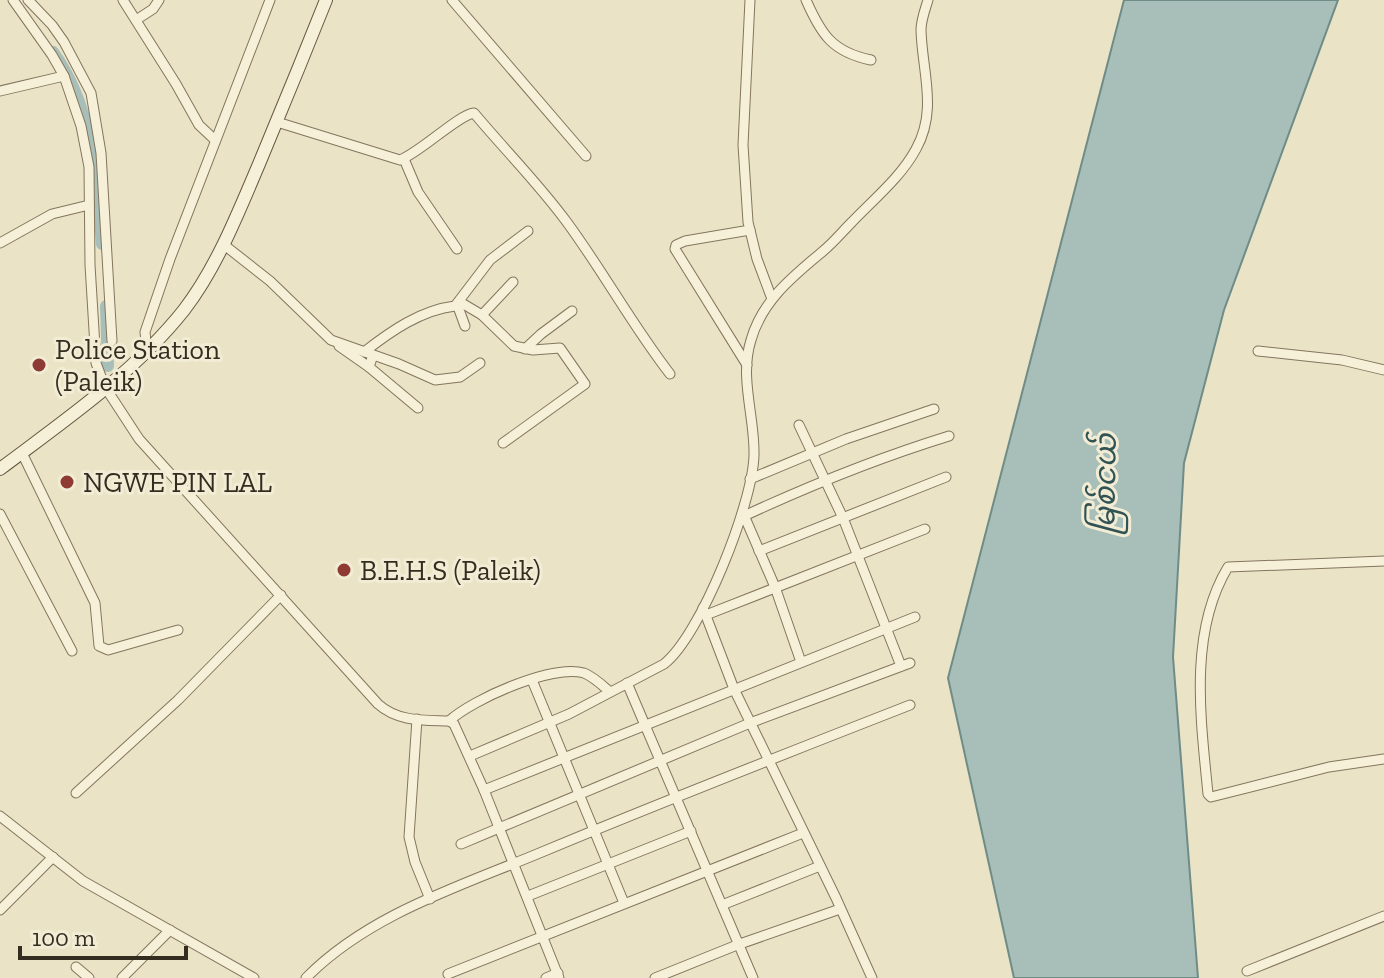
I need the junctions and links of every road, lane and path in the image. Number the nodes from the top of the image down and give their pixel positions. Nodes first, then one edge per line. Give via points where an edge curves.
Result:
1 (13, 0) edge
2 (28, 0) edge
3 (123, 0) edge
4 (159, 0) edge
5 (270, 0) edge
6 (326, 0) edge
7 (452, 0) edge
8 (750, 0) edge
9 (806, 0) edge
10 (928, 0) edge
11 (136, 20) junction
12 (57, 32) junction
13 (52, 49) junction
14 (871, 60) dead end
15 (64, 76) junction
16 (0, 91) edge
17 (277, 122) junction
18 (215, 140) junction
19 (586, 156) dead end
20 (404, 159) junction
21 (89, 205) junction
22 (750, 230) junction
23 (528, 231) dead end
24 (0, 243) edge
25 (223, 244) junction
26 (457, 249) dead end
27 (513, 282) dead end
28 (772, 299) junction
29 (459, 303) junction
30 (572, 311) dead end
31 (482, 315) junction
32 (465, 326) dead end
33 (112, 341) dead end
34 (336, 342) junction
35 (536, 345) junction
36 (147, 351) junction
37 (1258, 351) dead end
38 (369, 353) junction
39 (480, 363) dead end
40 (747, 365) junction
41 (369, 367) junction
42 (1384, 370) edge
43 (670, 374) dead end
44 (105, 387) junction
45 (418, 408) dead end
46 (934, 409) dead end
47 (799, 425) dead end
48 (949, 436) dead end
49 (503, 443) dead end
50 (22, 453) junction
51 (812, 454) junction
52 (0, 469) edge
53 (946, 477) dead end
54 (750, 479) junction
55 (824, 479) junction
56 (0, 514) edge
57 (744, 515) junction
58 (843, 518) junction
59 (925, 529) dead end
60 (759, 551) junction
61 (858, 555) junction
62 (1384, 561) edge
63 (775, 587) junction
64 (281, 595) junction
65 (704, 611) junction
66 (915, 617) dead end
67 (887, 628) junction
68 (178, 630) dead end
69 (72, 651) dead end
70 (801, 662) junction
71 (532, 680) junction
72 (627, 683) junction
73 (734, 689) junction
74 (610, 692) junction
75 (910, 705) dead end
76 (417, 719) junction
77 (449, 721) junction
78 (550, 722) junction
79 (750, 723) junction
80 (645, 724) junction
81 (470, 756) junction
82 (564, 757) junction
83 (660, 759) junction
84 (1384, 759) edge
85 (768, 760) junction
86 (484, 790) junction
87 (76, 793) dead end
88 (579, 794) junction
89 (676, 797) junction
90 (0, 816) edge
91 (500, 827) junction
92 (595, 829) junction
93 (691, 831) junction
94 (803, 833) junction
95 (461, 844) dead end
96 (53, 857) junction
97 (515, 864) junction
98 (609, 866) junction
99 (820, 866) junction
100 (707, 870) junction
101 (528, 896) junction
102 (430, 899) junction
103 (624, 903) junction
104 (722, 905) junction
105 (840, 909) junction
106 (0, 910) edge
107 (1384, 916) edge
108 (170, 930) junction
109 (543, 935) junction
110 (737, 945) junction
111 (76, 967) dead end
112 (1247, 971) dead end
113 (463, 973) edge
114 (448, 974) dead end
115 (558, 976) edge
116 (89, 978) edge
117 (122, 978) edge
118 (254, 978) edge
119 (306, 978) edge
120 (546, 978) edge
121 (655, 978) edge
122 (753, 978) edge
123 (872, 978) edge

1 - 13 street
2 - 12 street
3 - 11 street
4 - 11 street
5 - 18 street
6 - 17 street
7 - 19 street
8 - 22 street via 743,145
9 - 14 street via 827,38 844,51
10 - 28 street via 921,29 927,119 917,148 890,184
11 - 18 street via 199,125
12 - 13 street
12 - 33 street via 91,93 97,118
13 - 15 street
15 - 16 street
15 - 21 street via 89,167
17 - 20 street
17 - 25 street
18 - 36 street via 145,332
20 - 26 street via 418,192
20 - 43 street via 474,113 564,218
21 - 24 street via 52,214
21 - 44 street via 96,363
22 - 28 street
22 - 40 street via 685,241 675,249
23 - 29 street via 490,260
25 - 34 street
25 - 36 street via 185,308
27 - 31 street
28 - 40 street via 751,338
29 - 31 street
29 - 32 street
29 - 38 street via 411,321
30 - 35 street
31 - 35 street via 509,342 525,349
34 - 38 street
34 - 41 street
35 - 49 street via 560,348 584,386
36 - 44 street
37 - 42 street
38 - 39 street via 435,380 460,377
38 - 41 street
40 - 54 street via 754,457
41 - 45 street
44 - 50 street
44 - 64 street via 139,439
46 - 51 street
47 - 51 street
48 - 55 street
50 - 52 street
50 - 68 street via 95,603 99,646 108,650
51 - 54 street
51 - 55 street
53 - 58 street
54 - 57 street
55 - 57 street
55 - 58 street
56 - 69 street
57 - 60 street
57 - 65 street
58 - 60 street
58 - 61 street
59 - 61 street
60 - 63 street
61 - 63 street
61 - 67 street
62 - 84 street via 1230,565 1208,612 1202,697 1211,797
63 - 65 street
63 - 70 street
64 - 76 street via 387,713
64 - 87 street
65 - 72 street via 673,657
65 - 73 street
66 - 67 street
67 - 70 street
67 - 79 street via 906,665
70 - 73 street
71 - 74 street via 582,672
71 - 77 street via 474,704
71 - 78 street
72 - 74 street
72 - 80 street
73 - 79 street
73 - 80 street
74 - 78 street
75 - 85 street
76 - 77 street
76 - 102 street via 409,837
77 - 81 street
78 - 81 street
78 - 82 street
79 - 83 street
79 - 85 street
80 - 82 street
80 - 83 street
81 - 86 street
82 - 86 street
82 - 88 street
83 - 88 street
83 - 89 street
85 - 89 street
85 - 94 street
86 - 91 street
88 - 91 street
88 - 92 street
89 - 92 street
89 - 93 street
90 - 96 street
91 - 95 street
91 - 97 street
92 - 97 street
92 - 98 street
93 - 98 street
93 - 100 street
94 - 99 street
94 - 100 street
96 - 106 street
96 - 108 street via 83,881
97 - 101 street
97 - 102 street
98 - 101 street
98 - 103 street
99 - 104 street
99 - 105 street
100 - 103 street
100 - 104 street
101 - 109 street
102 - 119 street via 348,942
103 - 109 street
104 - 110 street
105 - 110 street
105 - 123 street
107 - 112 street
108 - 117 street
108 - 118 street
109 - 113 street
109 - 115 street
110 - 121 street
110 - 122 street
111 - 116 street
113 - 114 street
115 - 120 street

